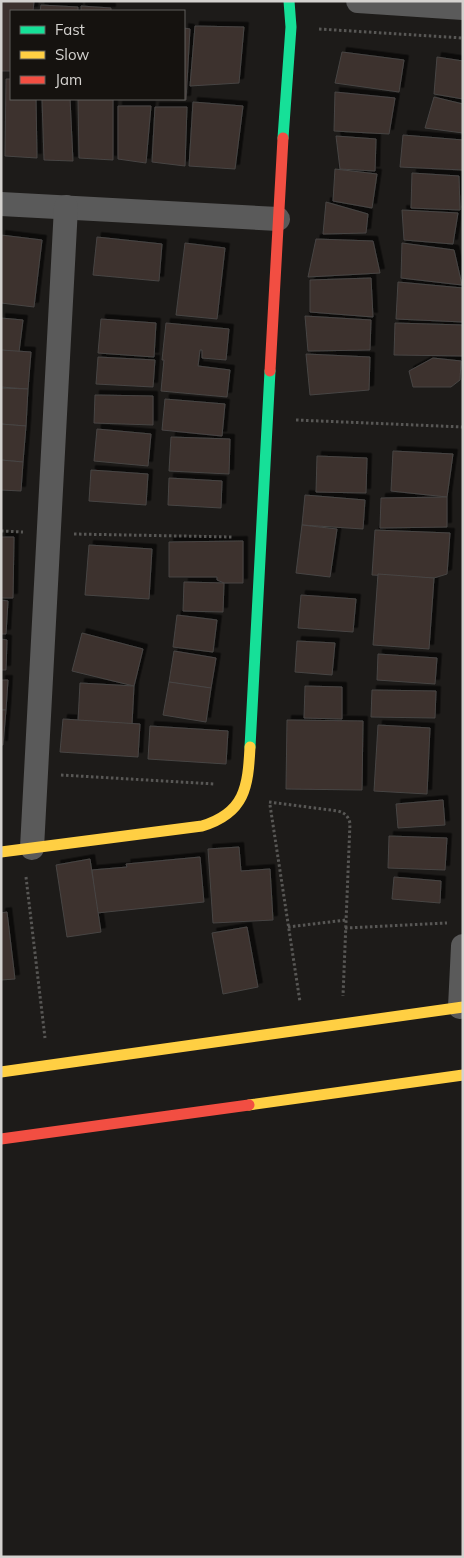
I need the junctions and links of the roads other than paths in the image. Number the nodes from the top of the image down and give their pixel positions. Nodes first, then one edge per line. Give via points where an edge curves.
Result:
1 (289, 1) edge
2 (358, 1) edge
3 (463, 8) edge
4 (1, 204) edge
5 (66, 207) junction
6 (278, 218) junction
7 (28, 849) junction
8 (1, 852) edge
9 (463, 946) edge
10 (461, 1007) edge
11 (1, 1072) edge
12 (463, 1075) edge
13 (1, 1139) edge

1 - 6 street via 291,27
2 - 3 street
4 - 5 street
5 - 6 street
5 - 7 street via 36,773
6 - 7 street via 250,756 242,799 230,814 216,823
7 - 8 street
9 - 10 street
10 - 11 street
12 - 13 street

